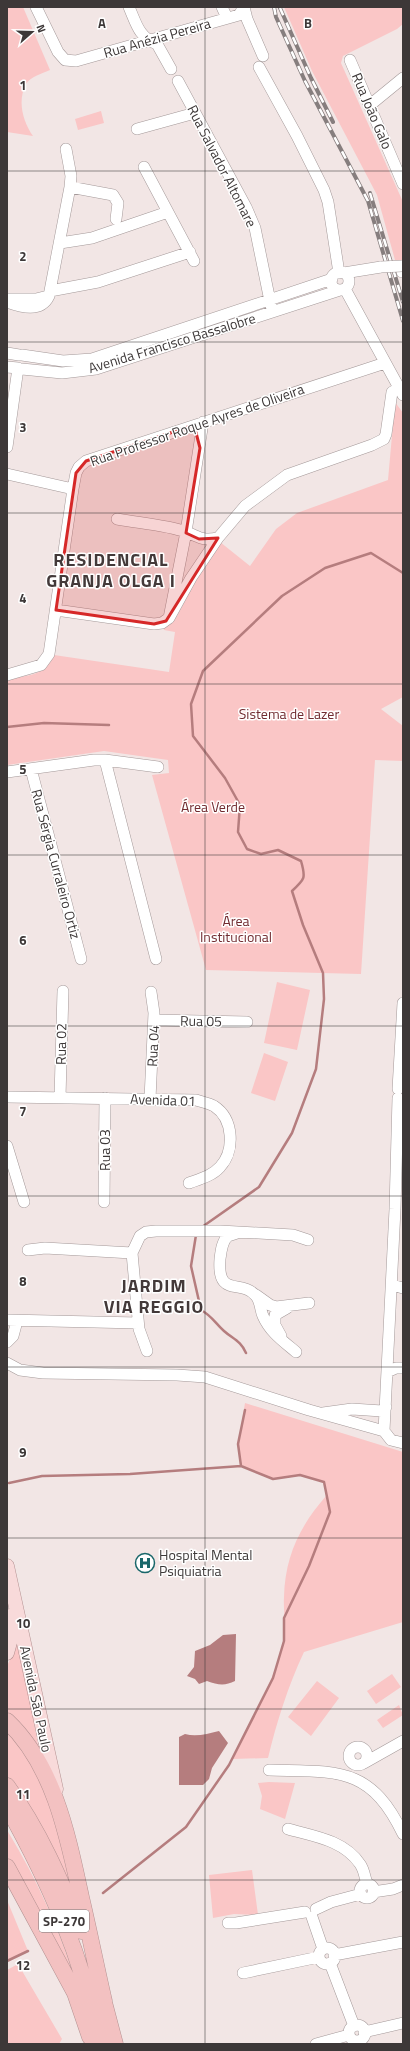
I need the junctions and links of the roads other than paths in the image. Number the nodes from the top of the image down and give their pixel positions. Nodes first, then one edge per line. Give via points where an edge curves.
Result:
1 (36, 7) edge
2 (129, 7) edge
3 (222, 7) edge
4 (244, 7) edge
5 (226, 18) junction
6 (146, 40) junction
7 (263, 56) dead end
8 (350, 60) dead end
9 (259, 67) dead end
10 (171, 69) dead end
11 (403, 78) edge
12 (178, 81) dead end
13 (370, 105) junction
14 (195, 113) junction
15 (137, 129) dead end
16 (66, 149) dead end
17 (144, 168) dead end
18 (402, 178) edge
19 (70, 188) junction
20 (168, 212) junction
21 (116, 218) dead end
22 (60, 243) junction
23 (403, 269) edge
24 (341, 281) junction
25 (49, 293) junction
26 (7, 299) edge
27 (270, 299) junction
28 (7, 302) edge
29 (273, 311) junction
30 (7, 353) edge
31 (21, 355) junction
32 (385, 363) junction
33 (16, 368) edge
34 (401, 392) edge
35 (199, 424) junction
36 (7, 447) edge
37 (7, 474) edge
38 (73, 489) junction
39 (117, 519) dead end
40 (186, 532) junction
41 (218, 538) junction
42 (56, 610) junction
43 (170, 618) junction
44 (7, 675) edge
45 (106, 760) junction
46 (158, 767) dead end
47 (31, 769) junction
48 (7, 772) edge
49 (81, 959) dead end
50 (156, 959) dead end
51 (63, 991) dead end
52 (151, 992) dead end
53 (403, 1003) edge
54 (154, 1020) junction
55 (247, 1022) dead end
56 (402, 1046) edge
57 (401, 1062) edge
58 (7, 1097) edge
59 (60, 1097) junction
60 (105, 1098) junction
61 (150, 1099) junction
62 (400, 1134) edge
63 (7, 1146) edge
64 (189, 1183) dead end
65 (24, 1202) dead end
66 (104, 1202) dead end
67 (399, 1209) edge
68 (221, 1236) junction
69 (308, 1240) dead end
70 (28, 1250) dead end
71 (132, 1253) junction
72 (398, 1287) edge
73 (309, 1303) dead end
74 (268, 1311) junction
75 (12, 1320) edge
76 (138, 1323) junction
77 (7, 1342) edge
78 (148, 1351) dead end
79 (296, 1352) dead end
80 (7, 1363) edge
81 (403, 1368) edge
82 (7, 1372) edge
83 (388, 1372) junction
84 (43, 1373) junction
85 (386, 1407) junction
86 (319, 1413) junction
87 (384, 1431) junction
88 (403, 1443) edge
89 (7, 1566) edge
90 (7, 1600) edge
91 (7, 1653) edge
92 (7, 1721) edge
93 (403, 1740) edge
94 (369, 1758) dead end
95 (269, 1770) dead end
96 (7, 1786) edge
97 (7, 1806) edge
98 (60, 1809) junction
99 (288, 1829) dead end
100 (403, 1834) edge
101 (7, 1867) edge
102 (7, 1875) edge
103 (403, 1885) edge
104 (370, 1888) junction
105 (20, 1890) junction
106 (311, 1913) junction
107 (228, 1923) dead end
108 (403, 1942) edge
109 (321, 1953) junction
110 (332, 1959) junction
111 (243, 1973) dead end
112 (104, 2000) junction
113 (403, 2023) edge
114 (351, 2031) junction
115 (93, 2044) edge
116 (100, 2044) edge
117 (114, 2044) edge
118 (316, 2044) edge

1 - 6 street, Rua Anézia Pereira via 58,52 66,60 76,60
2 - 6 street
3 - 5 street
4 - 5 street, Rua Anézia Pereira via 239,15
4 - 7 street
5 - 6 street, Rua Anézia Pereira
6 - 10 street via 157,44
8 - 13 street, Rua João Galo
9 - 24 street via 324,190
11 - 13 street
12 - 14 street, Rua Salvador Altomare
13 - 18 street, Rua João Galo
14 - 15 street
14 - 27 street, Rua Salvador Altomare via 255,228
16 - 19 street via 71,176
17 - 20 street
19 - 21 street via 113,195 118,203
19 - 22 street
20 - 22 street via 92,238
20 - 25 street via 192,257
22 - 25 street
23 - 24 street, Avenida Francisco Bassalobre, bridge via 382,270
24 - 27 street, Avenida Francisco Bassalobre
24 - 29 street, Avenida Francisco Bassalobre
24 - 32 street
25 - 26 street via 42,299
25 - 28 street via 44,304 39,306
27 - 29 street, Avenida Francisco Bassalobre
27 - 31 street, Avenida Francisco Bassalobre via 92,358 63,361
29 - 33 street, Avenida Francisco Bassalobre via 96,369 62,373
30 - 31 street, Avenida Francisco Bassalobre
31 - 33 street via 13,361
32 - 34 street
32 - 35 street, Rua Professor Roque Ayres de Oliveira
33 - 36 street
34 - 41 street via 392,392 384,439 287,475 245,506
35 - 38 street, Rua Professor Roque Ayres de Oliveira via 86,461 76,473
35 - 40 street via 200,448
37 - 38 street
38 - 42 street, Rua Professor Roque Ayres de Oliveira
39 - 40 street
40 - 41 street via 199,539
40 - 43 street
41 - 43 street via 191,578
42 - 43 street via 154,624
42 - 44 street, Rua Professor Roque Ayres de Oliveira via 46,660 35,668
45 - 46 street
45 - 47 street
45 - 50 street
47 - 48 street
47 - 49 street, Rua Sérgia Curraleiro Ortiz
51 - 59 street, Rua 02
52 - 54 street, Rua 04
53 - 56 street
54 - 55 street, Rua 05
54 - 61 street, Rua 04
56 - 57 street
57 - 62 street via 398,1094
58 - 59 street, Avenida 01
59 - 60 street, Avenida 01
60 - 61 street, Avenida 01
60 - 66 street, Rua 03
61 - 64 street, Avenida 01 via 203,1102 214,1106 227,1122 230,1142 224,1162 209,1175
62 - 67 street
63 - 65 street
67 - 72 street
68 - 69 street via 238,1233 292,1235
68 - 71 street via 198,1232 146,1232 135,1242
68 - 74 street via 222,1279 227,1284 254,1294
70 - 71 street via 45,1248
71 - 76 street
72 - 83 street
73 - 74 street
74 - 79 street via 286,1344
75 - 76 street
75 - 77 street via 13,1336
76 - 78 street
80 - 84 street via 20,1370
81 - 83 street
82 - 84 street via 19,1376
83 - 85 street
84 - 86 street via 205,1377
85 - 86 street via 377,1412 352,1409
85 - 87 street
86 - 87 street
87 - 88 street via 391,1440
89 - 98 main road, Avenida São Paulo
90 - 91 main road, Avenida São Paulo via 12,1627 11,1643
92 - 98 highway, SP-270 via 24,1739
93 - 94 street
95 - 100 street via 335,1772 356,1779 386,1804
96 - 112 highway, SP-270 via 41,1842 64,1889
97 - 116 highway, SP-270 via 51,1890 72,1942 93,2009
98 - 112 highway, SP-270
99 - 104 street via 329,1840 346,1850 361,1865
101 - 105 highway, SP-270
102 - 105 street
103 - 104 street via 393,1889
104 - 106 street via 361,1888 361,1894 332,1902
105 - 115 highway, SP-270 via 75,1993
106 - 107 street
106 - 109 street
108 - 110 street
109 - 110 street via 330,1949
109 - 111 street
110 - 114 street
112 - 117 highway, SP-270
113 - 114 street via 364,2032 362,2039 357,2041 352,2039
114 - 118 street

